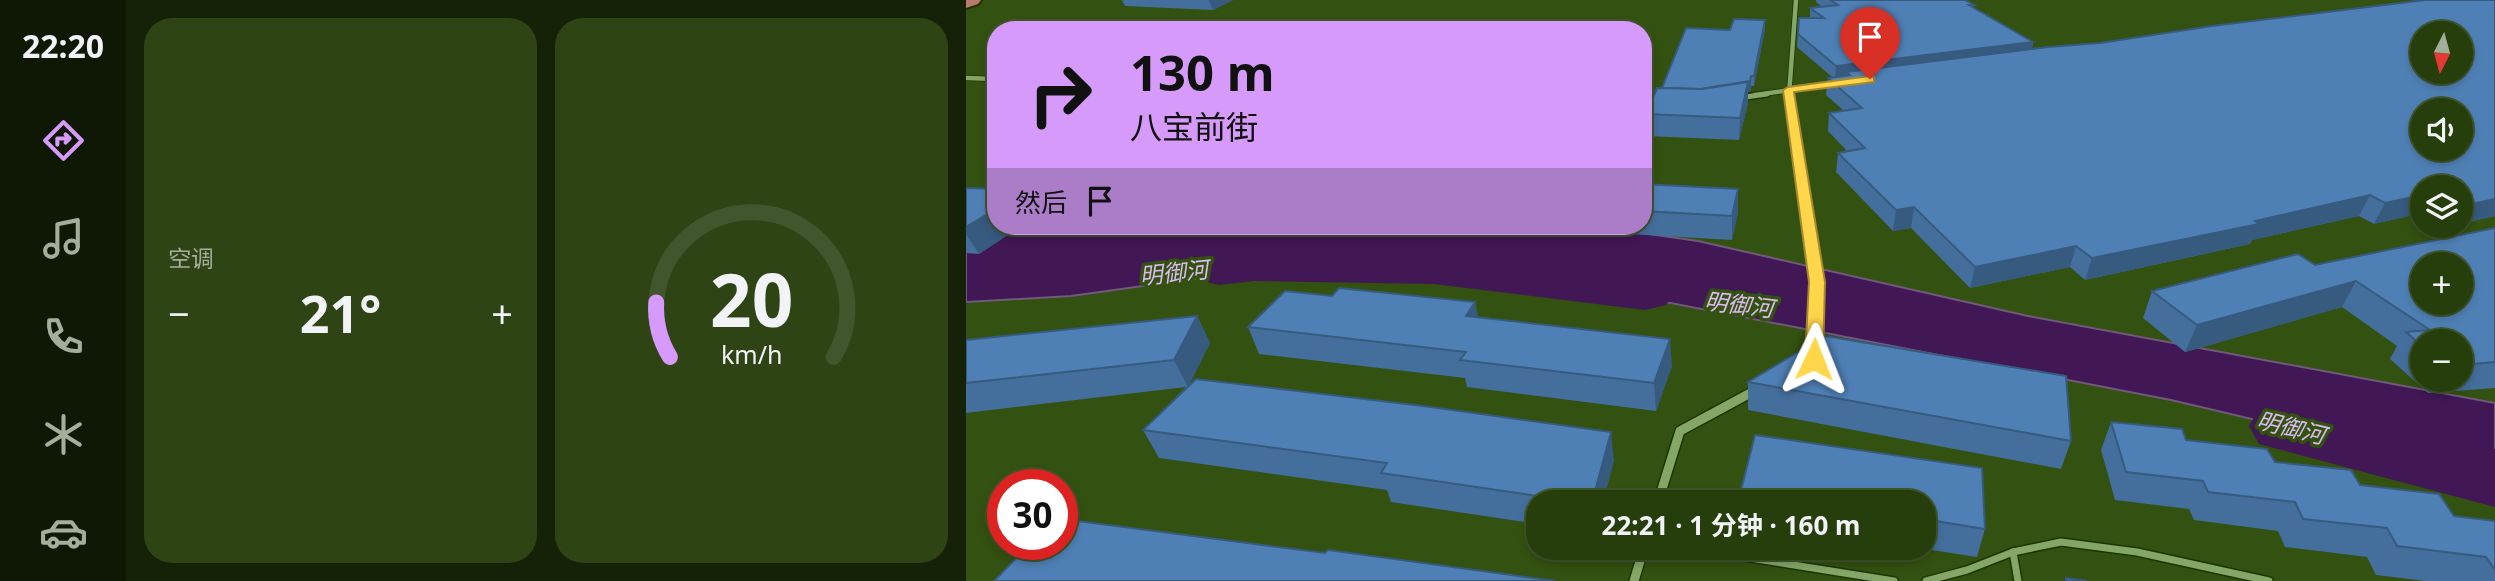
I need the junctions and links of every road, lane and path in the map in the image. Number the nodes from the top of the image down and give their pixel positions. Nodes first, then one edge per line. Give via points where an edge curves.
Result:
1 (971, 0) edge
2 (1796, 0) edge
3 (966, 2) edge
4 (966, 78) edge
5 (987, 79) edge
6 (1844, 83) edge
7 (1788, 90) junction
8 (1727, 100) edge
9 (1652, 103) edge
10 (1667, 103) edge
11 (1814, 359) edge
12 (1765, 385) edge
13 (1662, 490) edge
14 (2014, 552) junction
15 (1640, 560) edge
16 (1762, 560) edge
17 (1634, 581) edge
18 (1894, 581) edge
19 (1926, 581) edge
20 (2018, 581) edge
21 (2269, 581) edge

1 - 3 main road
2 - 7 street
4 - 5 street
6 - 7 street
7 - 8 street
7 - 11 street via 1817,282
9 - 10 street
12 - 13 street via 1680,431
14 - 19 lane
14 - 20 lane
14 - 21 lane via 2061,542 2137,552
15 - 17 street
16 - 18 lane

